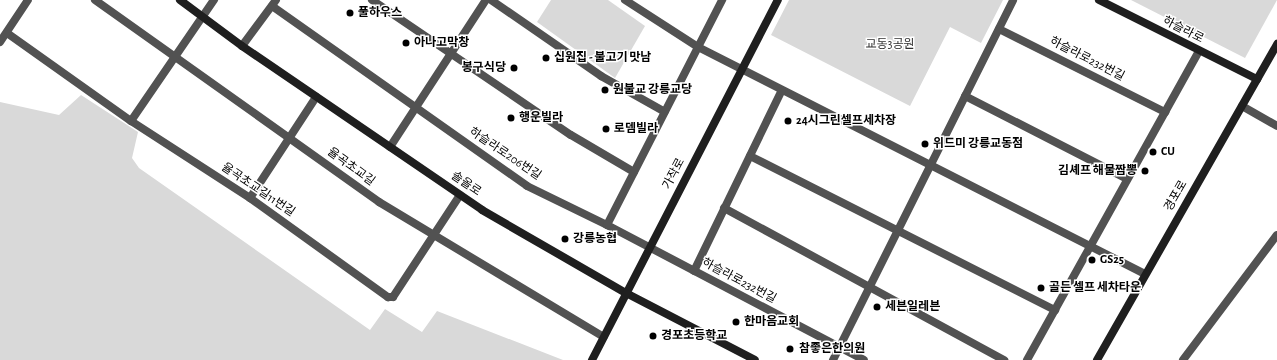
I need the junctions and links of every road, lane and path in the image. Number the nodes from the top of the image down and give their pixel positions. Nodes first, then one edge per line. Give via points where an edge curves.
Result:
1 (28, 0) edge
2 (95, 0) edge
3 (180, 0) edge
4 (214, 0) edge
5 (372, 0) edge
6 (486, 0) edge
7 (491, 0) edge
8 (625, 0) edge
9 (722, 0) edge
10 (778, 0) edge
11 (1013, 0) edge
12 (1099, 0) edge
13 (274, 3) edge
14 (203, 15) junction
15 (999, 29) junction
16 (6, 33) junction
17 (0, 42) edge
18 (1277, 44) edge
19 (242, 46) junction
20 (698, 47) junction
21 (1199, 51) junction
22 (451, 53) junction
23 (176, 56) junction
24 (743, 68) junction
25 (1257, 79) junction
26 (782, 90) junction
27 (965, 96) junction
28 (316, 97) junction
29 (1242, 106) junction
30 (416, 107) junction
31 (665, 112) junction
32 (1165, 112) junction
33 (131, 121) junction
34 (1277, 126) edge
35 (290, 137) junction
36 (390, 147) junction
37 (750, 156) junction
38 (930, 166) junction
39 (634, 172) junction
40 (1127, 179) junction
41 (460, 195) junction
42 (250, 198) junction
43 (724, 208) junction
44 (607, 225) junction
45 (898, 231) junction
46 (1277, 235) edge
47 (435, 236) junction
48 (1090, 246) junction
49 (649, 247) junction
50 (694, 271) junction
51 (1146, 274) junction
52 (870, 287) junction
53 (626, 293) junction
54 (1055, 310) junction
55 (604, 337) junction
56 (840, 347) junction
57 (592, 360) edge
58 (755, 360) edge
59 (833, 360) edge
60 (864, 360) edge
61 (1004, 360) edge
62 (1027, 360) edge
63 (1097, 360) edge
64 (1183, 360) edge

1 - 16 street
2 - 23 street, 율곡초교길
3 - 14 street, 솔올로
4 - 14 street
5 - 22 street
6 - 22 street
7 - 31 street via 601,76
8 - 20 street
9 - 20 street
10 - 24 street, 가작로
11 - 15 street
12 - 21 street, 하슬라로
13 - 19 street
13 - 30 street, 하슬라로206번길
14 - 19 street, 솔올로
14 - 23 street
15 - 27 street
15 - 32 street, 하슬라로232번길
16 - 17 street
16 - 33 street, 율곡초교길11번길
18 - 25 street, 경포로
19 - 28 street, 솔올로
20 - 24 street
20 - 31 street
21 - 25 street, 하슬라로
21 - 32 street
22 - 30 street
22 - 39 street via 571,135
23 - 33 street
23 - 35 street, 율곡초교길
24 - 26 street
24 - 49 street, 가작로
25 - 29 street, 경포로
26 - 37 street
26 - 38 street
27 - 38 street
27 - 40 street
28 - 35 street
28 - 36 street, 솔올로
29 - 34 street
29 - 51 street, 경포로
30 - 36 street
30 - 44 street, 하슬라로206번길 via 527,186
31 - 39 street
32 - 40 street
33 - 42 street, 율곡초교길11번길
35 - 42 street
35 - 47 street, 율곡초교길 via 379,202
36 - 41 street, 솔올로
37 - 43 street
37 - 45 street
38 - 45 street
38 - 48 street
39 - 44 street
40 - 48 street
41 - 47 street, 율곡초교길11번길
41 - 53 street, 솔올로
42 - 47 street, 율곡초교길11번길 via 388,297 393,297
43 - 50 street
43 - 52 street
44 - 49 street, 하슬라로206번길
45 - 52 street
45 - 54 street
46 - 64 street
47 - 55 street, 율곡초교길
48 - 51 street
48 - 54 street
49 - 50 street, 하슬라로232번길
49 - 53 street, 가작로
50 - 56 street, 하슬라로232번길
51 - 63 street, 경포로
52 - 56 street
52 - 61 street
53 - 55 street, 가작로
53 - 58 street, 솔올로
54 - 62 street
55 - 57 street, 가작로
56 - 59 street
56 - 60 street, 하슬라로232번길

